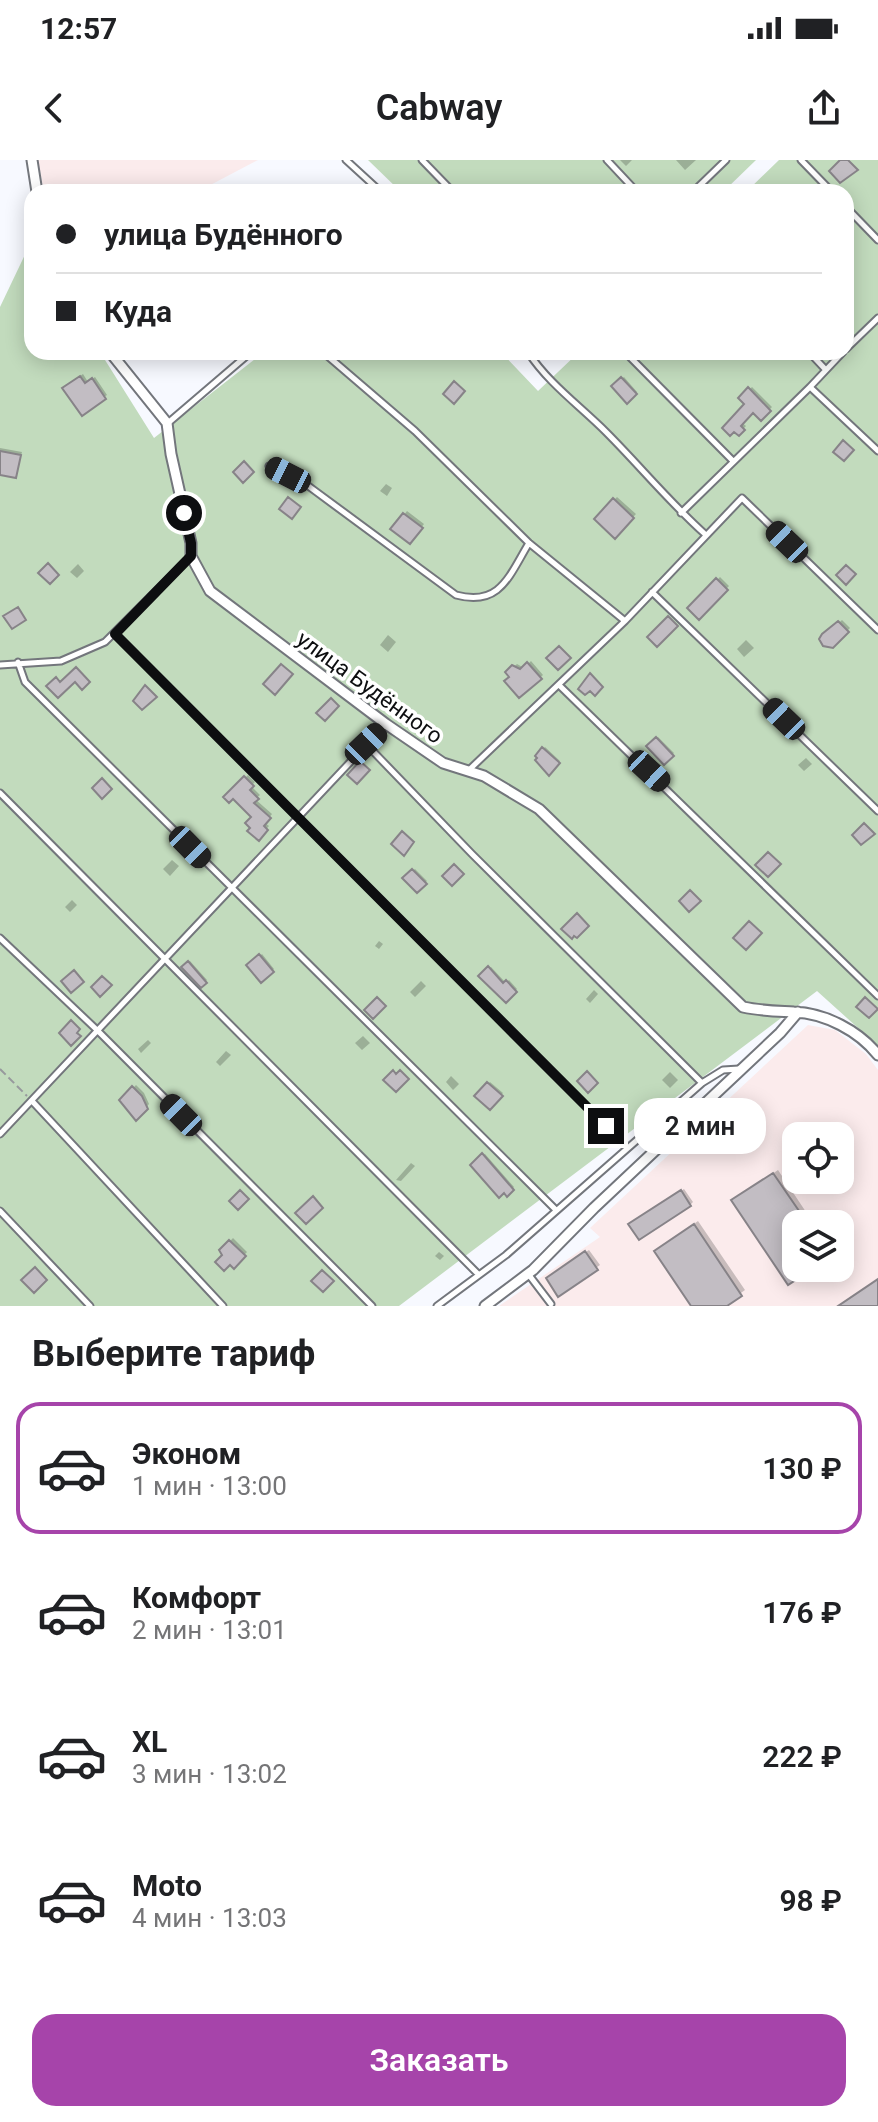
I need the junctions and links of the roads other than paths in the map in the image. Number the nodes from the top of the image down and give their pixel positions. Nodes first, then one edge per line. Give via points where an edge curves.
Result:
1 (32, 160) edge
2 (346, 160) edge
3 (422, 160) edge
4 (607, 160) edge
5 (726, 160) edge
6 (801, 160) edge
7 (36, 184) edge
8 (372, 184) edge
9 (445, 184) edge
10 (630, 184) edge
11 (701, 184) edge
12 (824, 184) edge
13 (854, 215) edge
14 (878, 240) edge
15 (878, 318) edge
16 (854, 341) edge
17 (116, 360) edge
18 (242, 360) edge
19 (332, 360) edge
20 (533, 360) edge
21 (633, 360) edge
22 (817, 360) edge
23 (834, 360) edge
24 (825, 369) junction
25 (810, 387) junction
26 (167, 423) junction
27 (878, 451) edge
28 (733, 461) junction
29 (269, 466) dead end
30 (681, 513) junction
31 (706, 535) junction
32 (529, 543) junction
33 (191, 556) junction
34 (652, 592) junction
35 (625, 621) junction
36 (878, 630) edge
37 (115, 634) junction
38 (18, 662) junction
39 (0, 665) edge
40 (559, 685) junction
41 (386, 724) junction
42 (366, 744) junction
43 (468, 770) junction
44 (0, 793) edge
45 (878, 811) edge
46 (297, 819) junction
47 (231, 888) junction
48 (0, 938) edge
49 (164, 958) junction
50 (878, 996) edge
51 (798, 1012) junction
52 (97, 1030) junction
53 (878, 1055) edge
54 (741, 1069) junction
55 (702, 1083) junction
56 (32, 1101) junction
57 (0, 1134) edge
58 (628, 1148) junction
59 (556, 1210) junction
60 (0, 1211) edge
61 (478, 1274) junction
62 (528, 1274) junction
63 (551, 1304) dead end
64 (90, 1306) edge
65 (223, 1306) edge
66 (372, 1306) edge
67 (437, 1306) edge
68 (485, 1306) edge

1 - 7 street
2 - 8 lane
3 - 9 lane
4 - 10 lane
5 - 11 lane
6 - 12 lane
13 - 14 lane
15 - 16 lane
17 - 26 street
18 - 26 lane
19 - 32 lane via 415,431
20 - 30 lane
21 - 28 lane
22 - 24 lane
23 - 24 lane
24 - 25 lane
25 - 27 lane
25 - 28 lane
26 - 33 street, улица Будённого
28 - 30 lane
29 - 32 lane via 307,485 456,595 484,598 496,592
30 - 31 lane
31 - 34 lane
31 - 36 lane via 742,498
32 - 35 lane
33 - 37 lane
33 - 41 street, улица Будённого via 210,591
34 - 35 lane
34 - 45 lane
35 - 40 lane
37 - 38 lane via 61,661
37 - 46 lane
38 - 39 lane
38 - 47 lane via 25,682
40 - 43 lane
40 - 50 lane
41 - 42 lane
41 - 43 street, улица Будённого via 443,763
42 - 46 lane
42 - 55 lane
43 - 51 street, улица Будённого via 539,809 743,1007
44 - 49 lane
46 - 47 lane
46 - 58 lane
47 - 49 lane
47 - 59 lane
48 - 52 lane
49 - 52 lane
49 - 61 lane
51 - 53 street, улица Будённого via 839,1023
51 - 54 street
52 - 56 lane
52 - 66 lane
54 - 55 lane via 723,1070
54 - 62 street
55 - 58 lane
56 - 57 lane
56 - 65 lane
58 - 59 lane
59 - 61 lane
60 - 64 lane
61 - 67 lane
62 - 63 lane
62 - 68 street

